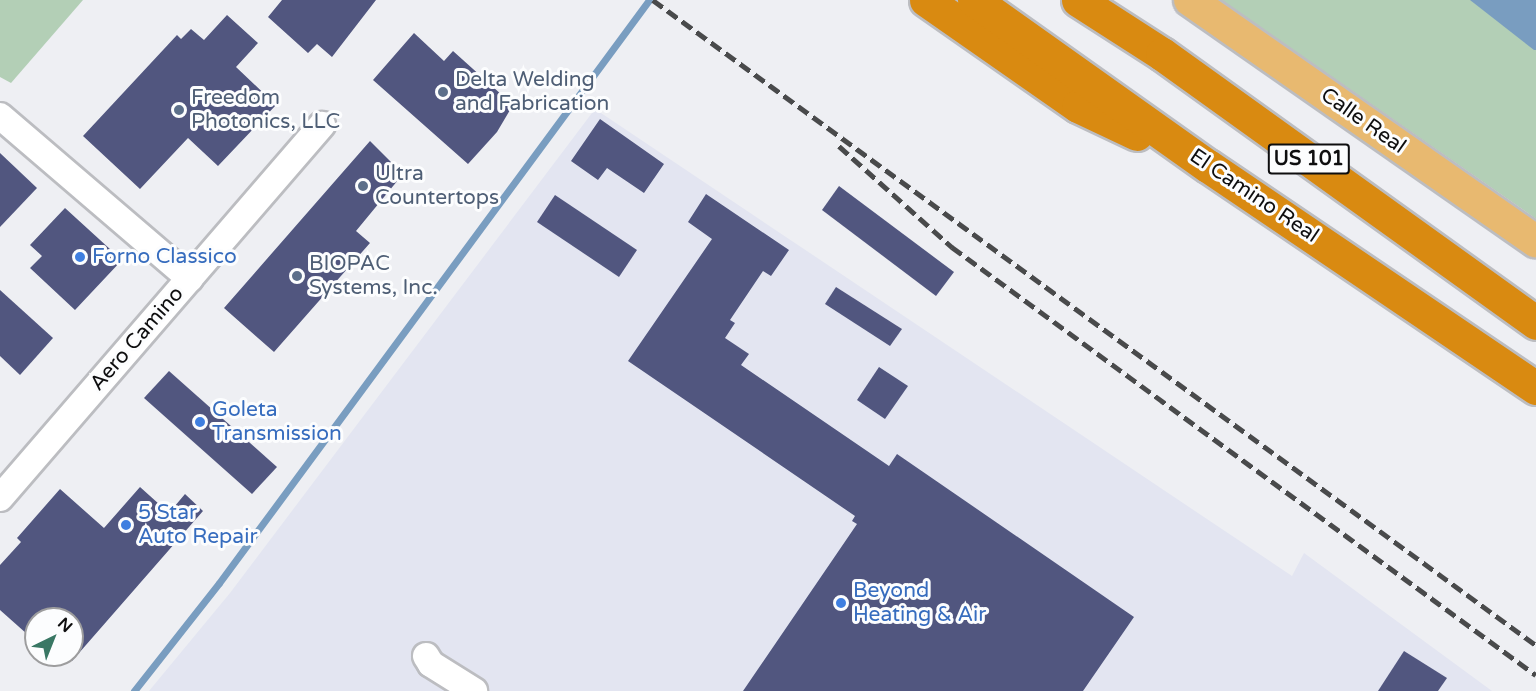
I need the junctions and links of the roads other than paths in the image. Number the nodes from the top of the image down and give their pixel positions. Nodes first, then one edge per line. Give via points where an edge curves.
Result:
1 (926, 0) edge
2 (974, 0) edge
3 (1078, 0) edge
4 (1190, 0) edge
5 (0, 116) edge
6 (322, 125) dead end
7 (1208, 166) junction
8 (1536, 241) edge
9 (190, 279) junction
10 (1536, 323) edge
11 (1536, 388) edge
12 (0, 498) edge
13 (426, 656) dead end
14 (474, 691) edge

1 - 7 highway via 1078,106
2 - 7 highway, El Camino Real / US 101
3 - 10 highway, US 101 via 1162,54
4 - 8 main road, Calle Real
5 - 9 street
6 - 9 street, Aero Camino
7 - 11 highway, El Camino Real / US 101
9 - 12 street, Aero Camino
13 - 14 street via 431,664

